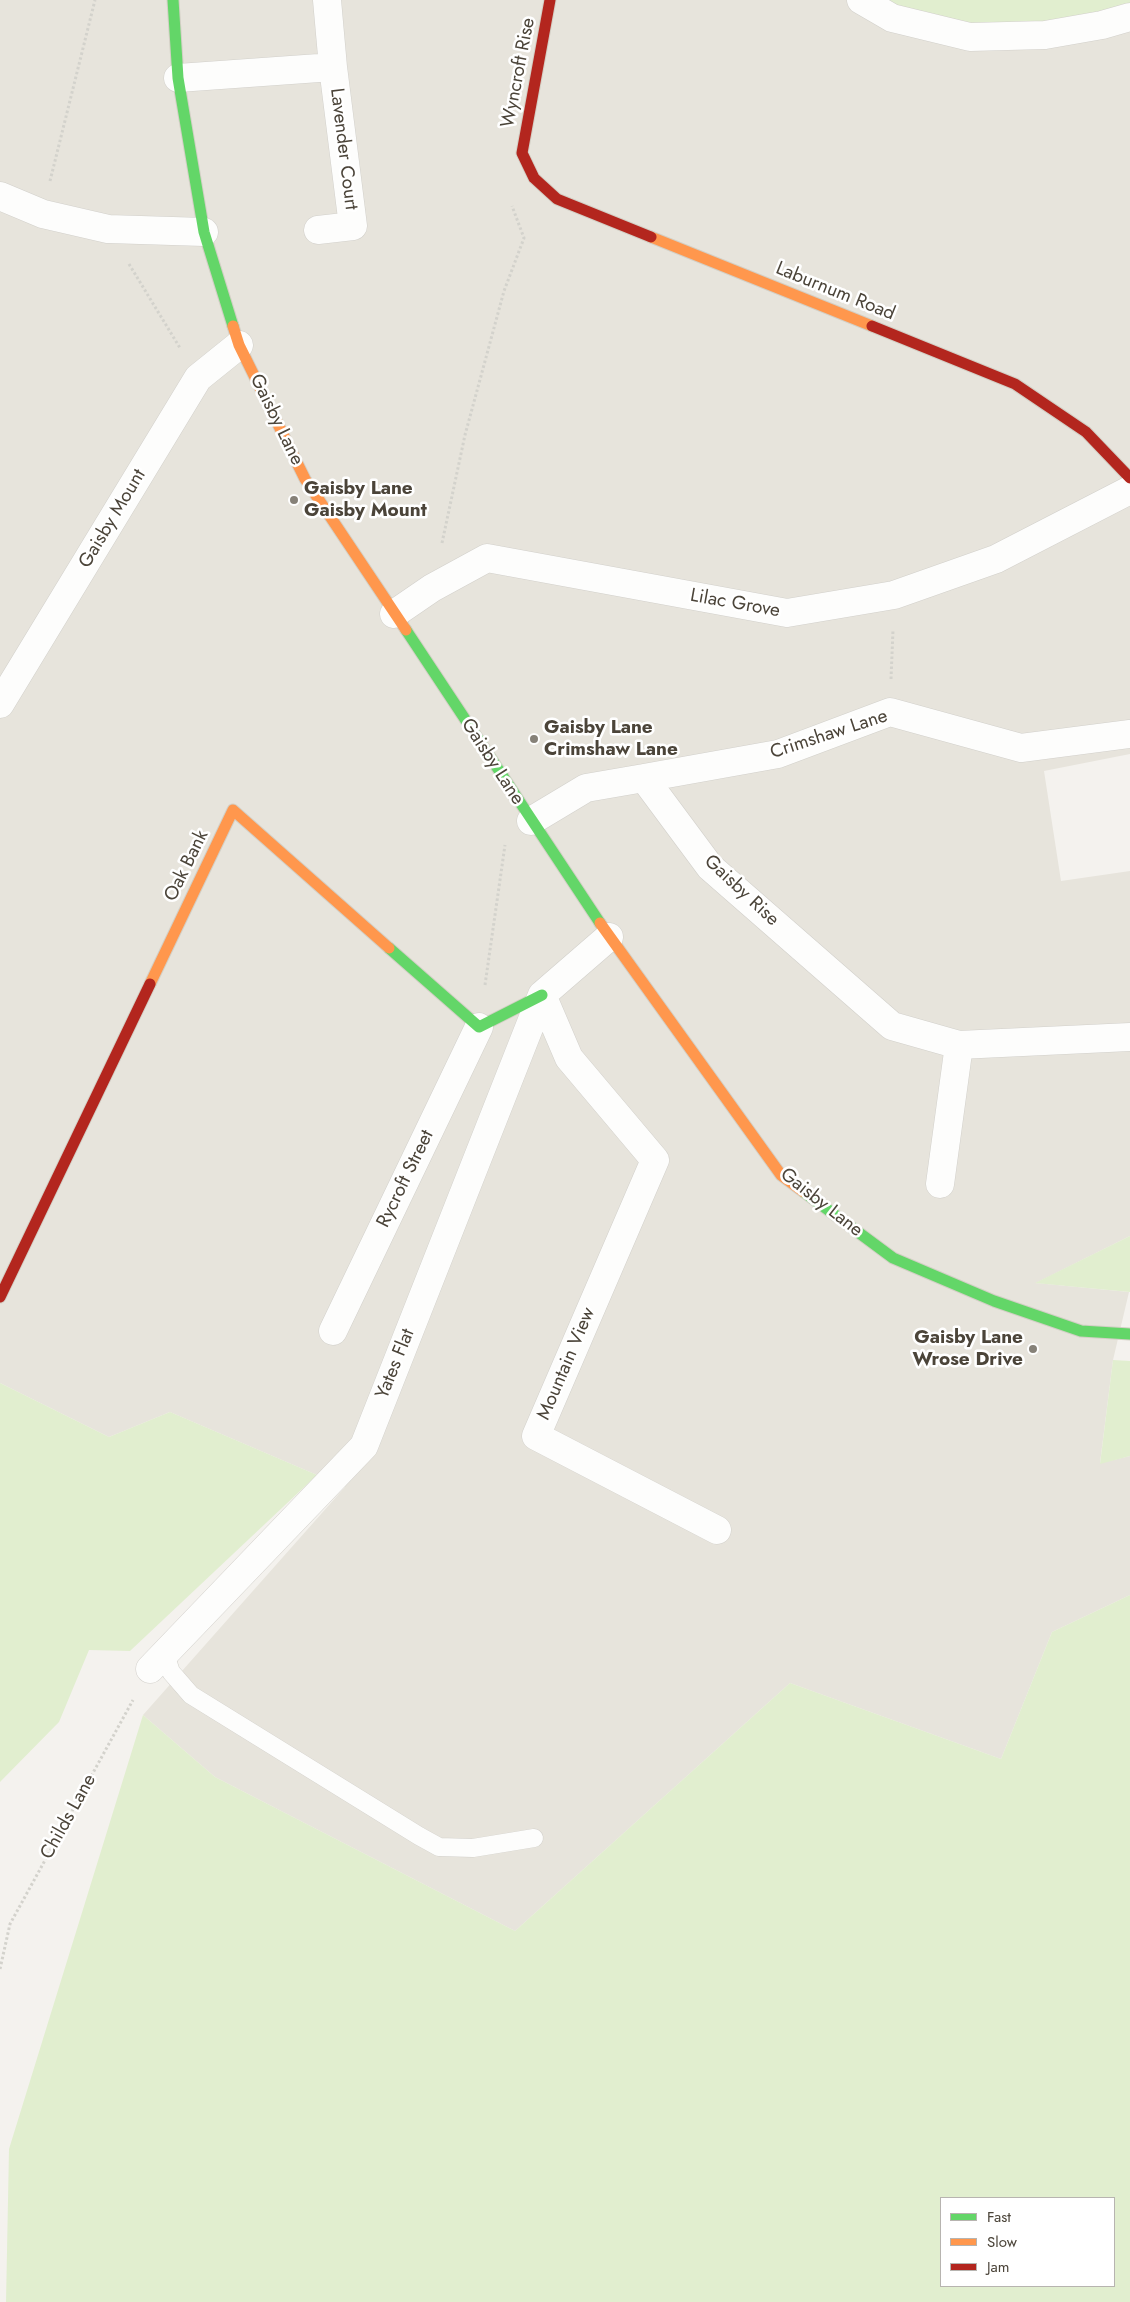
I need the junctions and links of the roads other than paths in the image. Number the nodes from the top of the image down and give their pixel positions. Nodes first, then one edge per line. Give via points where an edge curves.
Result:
1 (173, 0) edge
2 (327, 0) edge
3 (550, 0) edge
4 (861, 0) edge
5 (1130, 16) edge
6 (333, 66) junction
7 (178, 78) junction
8 (522, 153) joint
9 (0, 196) edge
10 (318, 230) dead end
11 (204, 232) junction
12 (239, 344) junction
13 (1130, 478) edge
14 (1130, 490) edge
15 (394, 614) junction
16 (0, 704) edge
17 (1130, 734) edge
18 (644, 778) junction
19 (531, 821) junction
20 (609, 938) junction
21 (542, 995) junction
22 (479, 1027) junction
23 (1130, 1038) edge
24 (959, 1045) junction
25 (940, 1184) dead end
26 (0, 1297) edge
27 (333, 1331) dead end
28 (1130, 1334) edge
29 (717, 1530) dead end
30 (157, 1662) joint
31 (534, 1838) dead end

1 - 7 street, Gaisby Lane
2 - 6 street, Lavender Court
3 - 8 street, Wyncroft Rise
4 - 5 street via 892,18 970,37 1045,35 1102,25
6 - 7 street, Lavender Court
6 - 10 street, Lavender Court via 353,226
7 - 11 street, Gaisby Lane
8 - 13 street, Laburnum Road via 534,178 557,199 1015,384 1086,432
9 - 11 street via 42,214 108,229
11 - 12 street, Gaisby Lane
12 - 15 street, Gaisby Lane via 305,479
12 - 16 street, Gaisby Mount via 198,378
14 - 15 street, Lilac Grove via 996,559 894,595 787,614 487,558 432,588
15 - 19 street, Gaisby Lane
17 - 18 street, Crimshaw Lane via 1021,748 890,712 778,754
18 - 19 street via 586,788
18 - 24 street, Gaisby Rise via 710,867 892,1026
19 - 20 street, Gaisby Lane
20 - 21 street
20 - 28 street, Gaisby Lane via 781,1175 893,1258 994,1301 1081,1331
21 - 22 street
21 - 29 street, Mountain View via 569,1058 655,1160 536,1436
21 - 30 street, Yates Flat via 364,1446
22 - 26 street, Oak Bank via 233,810
22 - 27 street, Rycroft Street
23 - 24 street, Gaisby Rise
24 - 25 street
30 - 31 lane via 171,1672 191,1695 439,1847 473,1848

